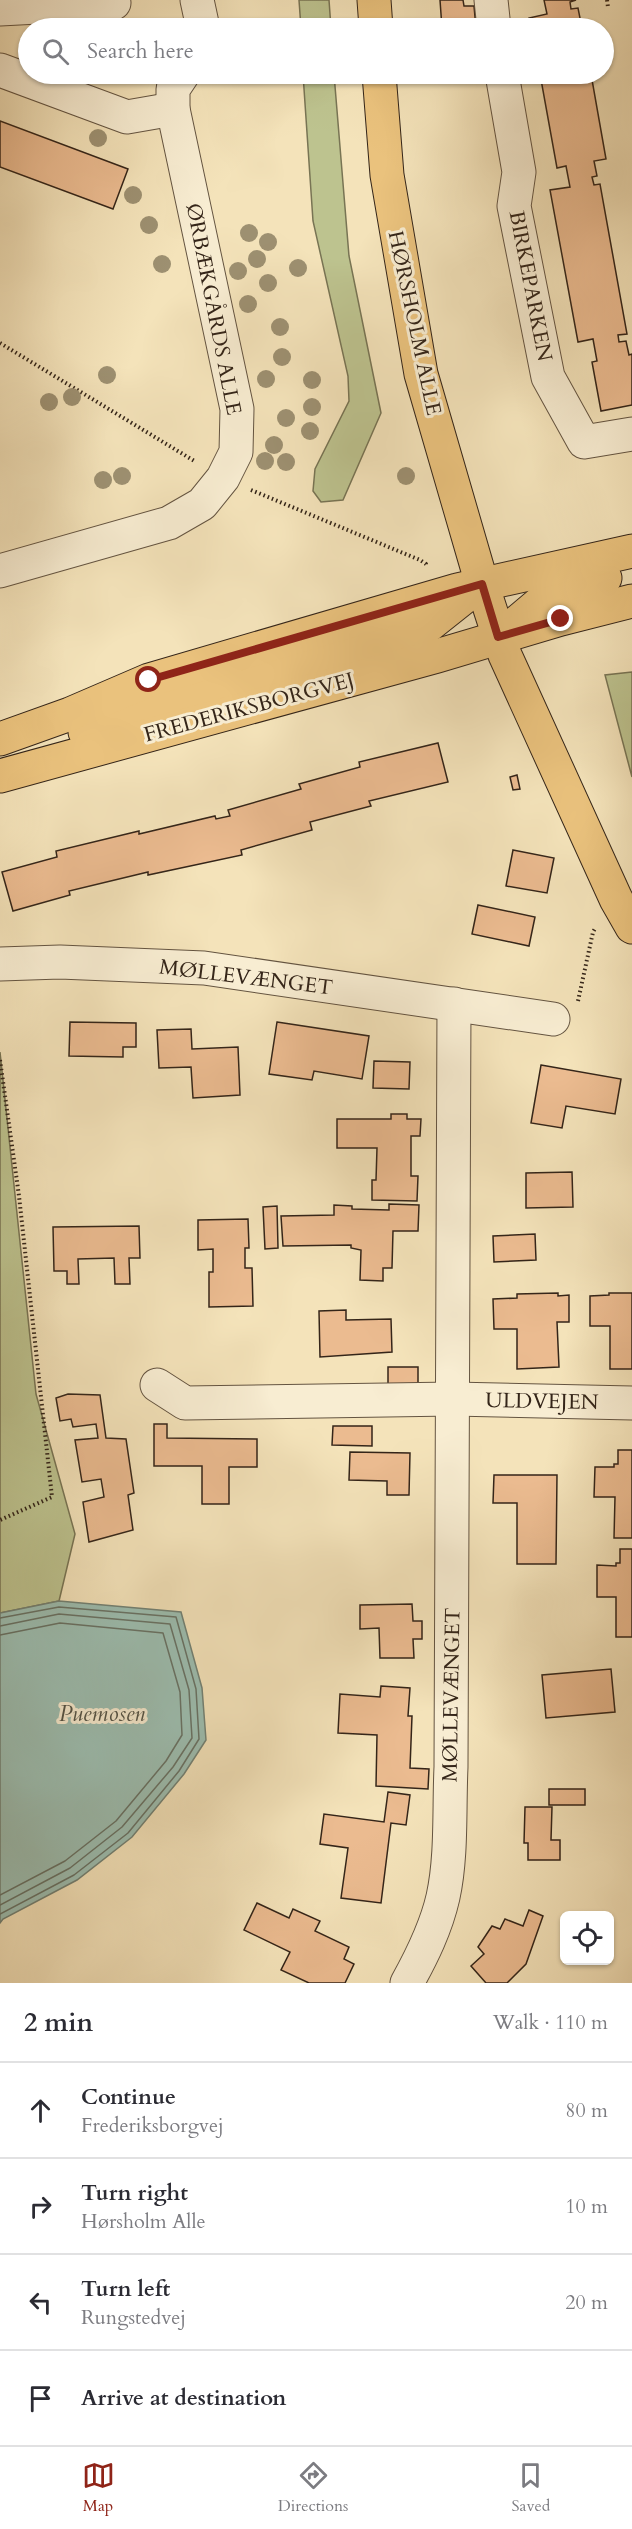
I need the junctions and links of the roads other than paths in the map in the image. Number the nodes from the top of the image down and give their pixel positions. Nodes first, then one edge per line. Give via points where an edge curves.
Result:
1 (197, 0) edge
2 (374, 0) edge
3 (491, 0) edge
4 (114, 3) dead end
5 (0, 9) edge
6 (201, 18) edge
7 (375, 18) edge
8 (493, 18) edge
9 (0, 70) edge
10 (18, 77) edge
11 (38, 84) edge
12 (176, 84) edge
13 (380, 84) edge
14 (504, 84) edge
15 (173, 109) junction
16 (632, 434) edge
17 (632, 551) edge
18 (0, 571) edge
19 (632, 572) edge
20 (482, 584) junction
21 (632, 602) edge
22 (498, 637) junction
23 (0, 739) edge
24 (31, 767) junction
25 (0, 776) edge
26 (632, 927) edge
27 (0, 964) edge
28 (454, 1004) junction
29 (553, 1019) dead end
30 (157, 1385) dead end
31 (453, 1399) junction
32 (632, 1403) edge
33 (407, 1983) edge

1 - 6 street
2 - 7 main road
3 - 8 street
4 - 5 street
9 - 10 street
11 - 15 street via 127,117
12 - 15 street, ØRBÆKGÅRDS ALLE
13 - 20 main road, HØRSHOLM ALLE via 387,175 421,374
14 - 16 street, BIRKEPARKEN via 519,172 514,206 548,376 584,442
15 - 18 street, ØRBÆKGÅRDS ALLE via 237,409 236,452 223,478 202,504 169,523
17 - 20 main road
19 - 22 main road via 554,592
20 - 22 main road, HØRSHOLM ALLE
20 - 23 main road via 149,680
20 - 24 main road via 429,624 198,692 63,740
21 - 22 main road, FREDERIKSBORGVEJ
22 - 24 main road, FREDERIKSBORGVEJ
22 - 26 main road, HØRSHOLM ALLE
24 - 25 main road, FREDERIKSBORGVEJ
27 - 28 street, MØLLEVÆNGET via 60,962 204,968
28 - 29 street, MØLLEVÆNGET
28 - 31 street, MØLLEVÆNGET
30 - 31 street via 185,1403
31 - 32 street, ULDVEJEN
31 - 33 street, MØLLEVÆNGET via 448,1842 443,1897 426,1949

